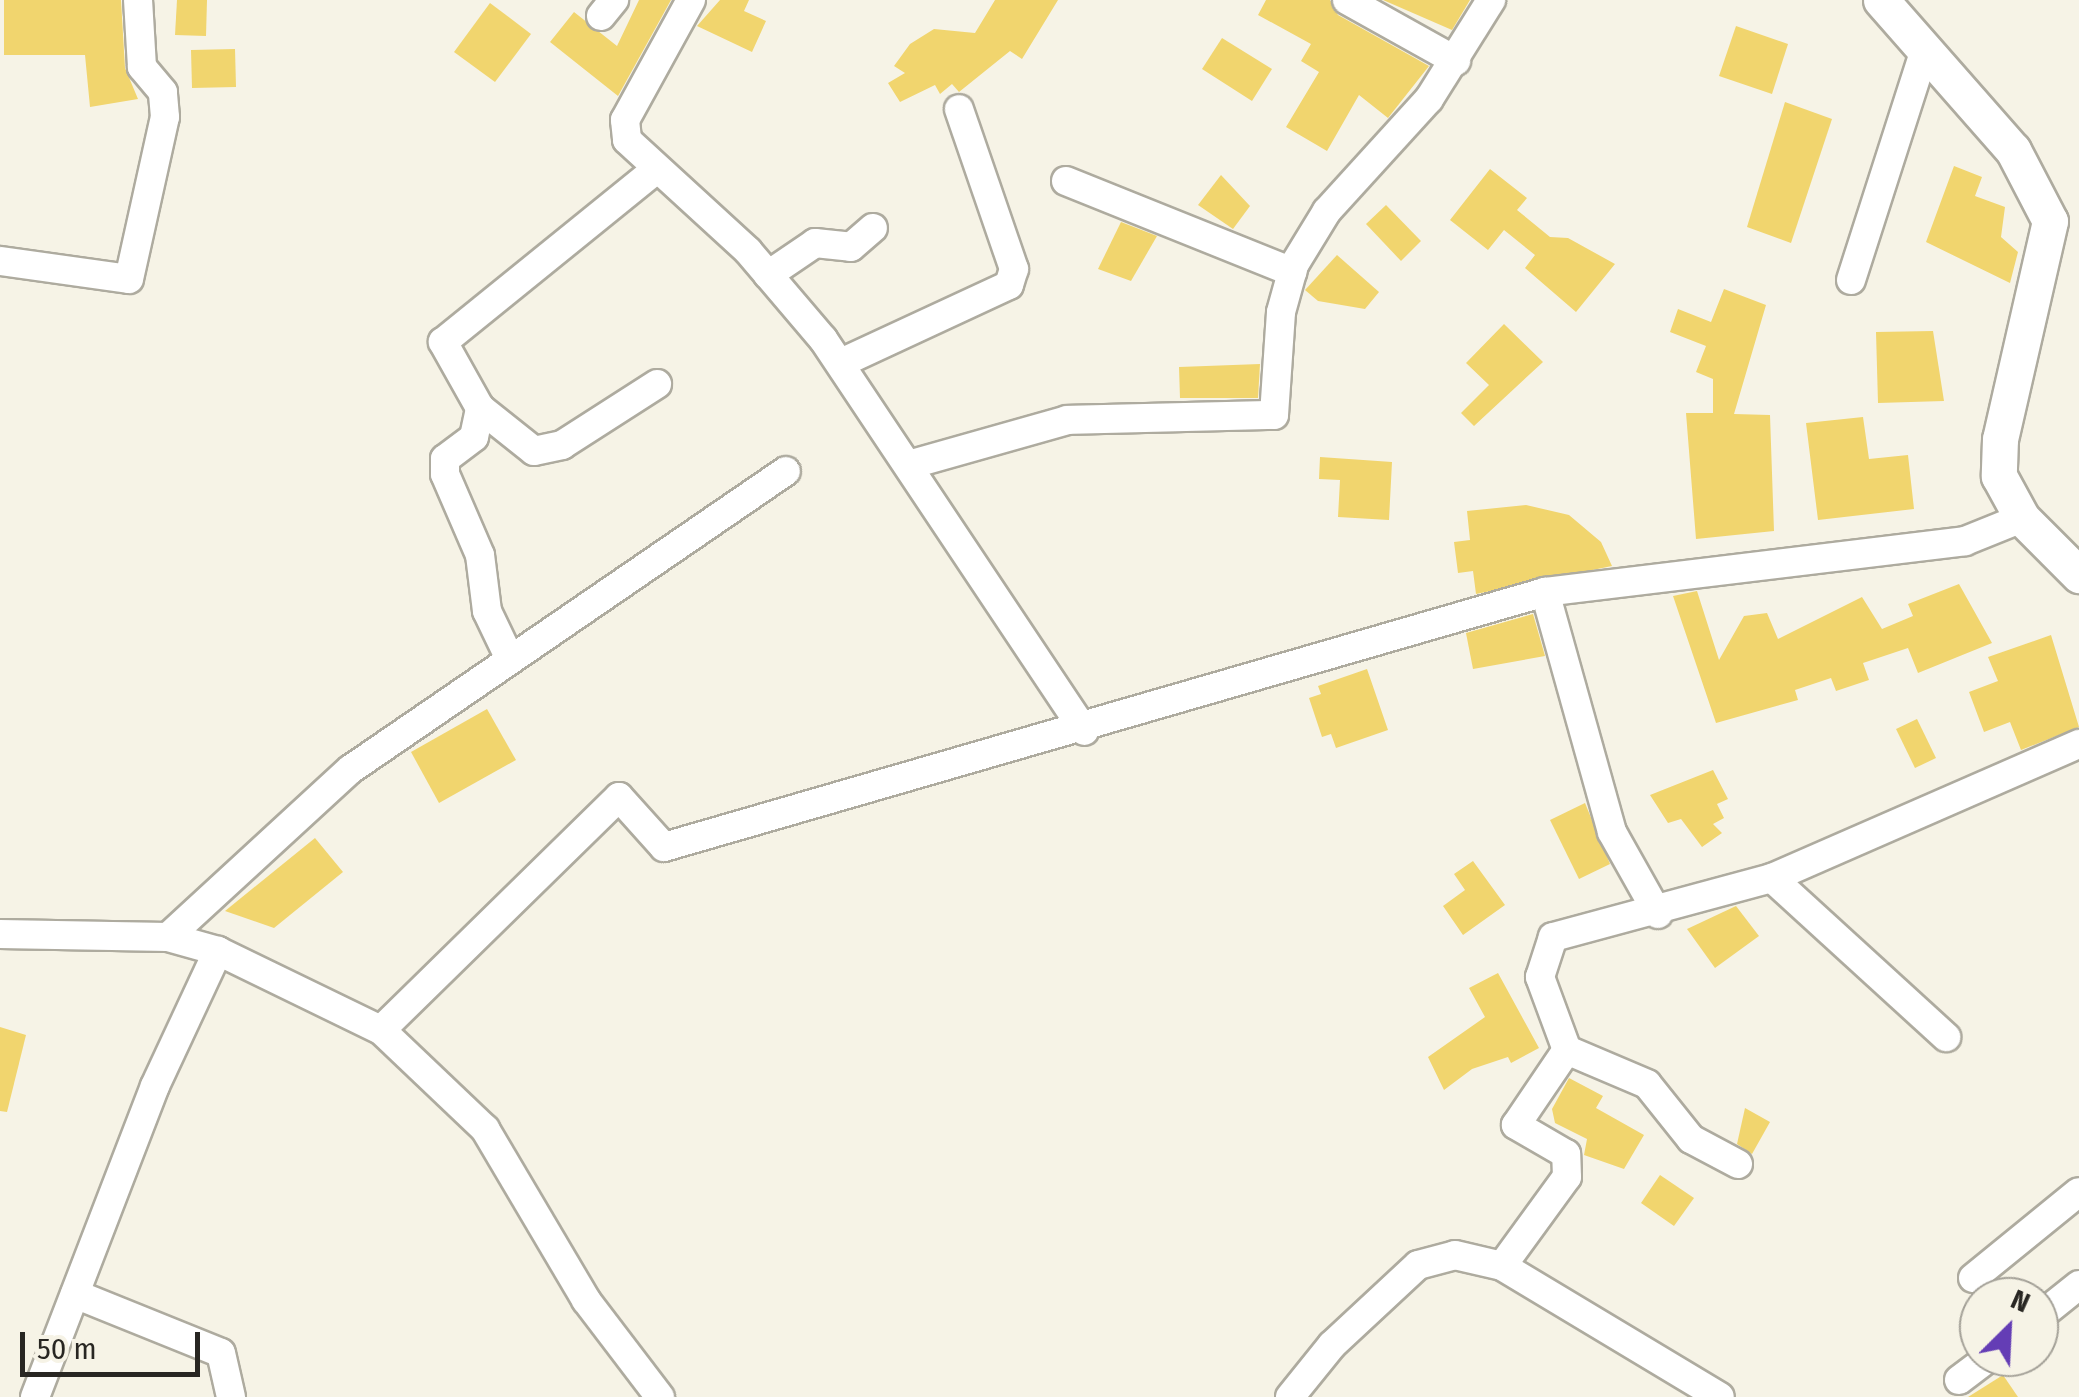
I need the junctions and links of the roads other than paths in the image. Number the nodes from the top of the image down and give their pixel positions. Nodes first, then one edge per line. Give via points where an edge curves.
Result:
1 (138, 0) edge
2 (691, 0) edge
3 (1347, 0) edge
4 (1491, 0) edge
5 (1881, 0) edge
6 (1924, 53) junction
7 (1456, 60) junction
8 (959, 110) dead end
9 (657, 169) junction
10 (1066, 180) dead end
11 (873, 228) dead end
12 (0, 261) edge
13 (1292, 272) junction
14 (768, 275) junction
15 (1851, 280) dead end
16 (841, 363) junction
17 (657, 384) dead end
18 (480, 408) junction
19 (912, 464) junction
20 (786, 471) dead end
21 (2022, 518) junction
22 (2079, 576) edge
23 (1546, 592) junction
24 (509, 657) junction
25 (1084, 731) junction
26 (2079, 744) edge
27 (1772, 878) junction
28 (1658, 914) junction
29 (0, 934) edge
30 (168, 937) junction
31 (218, 951) junction
32 (381, 1030) junction
33 (1946, 1036) dead end
34 (1567, 1050) junction
35 (1738, 1164) dead end
36 (2079, 1192) edge
37 (1502, 1266) junction
38 (1974, 1277) edge
39 (2079, 1286) edge
40 (74, 1294) junction
41 (2059, 1302) edge
42 (1964, 1377) edge
43 (1960, 1380) dead end
44 (35, 1397) edge
45 (232, 1397) edge
46 (660, 1397) edge
47 (1290, 1397) edge
48 (1720, 1397) edge

1 - 12 street via 142,67 163,92 165,116 129,279
2 - 9 street via 625,120 627,140
3 - 7 street
4 - 7 street
5 - 6 street
6 - 15 street
6 - 21 street via 2014,150 2050,222 2000,439 2000,476
7 - 13 street via 1328,211
8 - 16 street via 1014,270 1009,285
9 - 14 street
9 - 18 street via 444,342
10 - 13 street
11 - 14 street via 850,247 815,243
13 - 19 street via 1274,414 1068,420
14 - 16 street
16 - 19 street
17 - 18 street via 562,445 534,451
18 - 24 street via 474,437 446,459 445,474 480,556 487,611
19 - 25 street
20 - 24 street
21 - 22 street
21 - 23 street via 1965,541
23 - 25 street
23 - 28 street via 1612,832
24 - 30 street via 351,769
25 - 32 street via 664,848 619,797
26 - 27 street
27 - 28 street
27 - 33 street
28 - 34 street via 1553,937 1540,977
29 - 30 street
30 - 31 street
31 - 32 street
31 - 40 street
32 - 46 street via 484,1129 586,1300
34 - 35 street via 1646,1084 1692,1139
34 - 37 street via 1516,1125 1566,1154 1567,1177
36 - 38 street
37 - 47 street via 1455,1255 1418,1266 1332,1344
37 - 48 street
39 - 41 street
40 - 44 street
40 - 45 street via 221,1353
42 - 43 street

